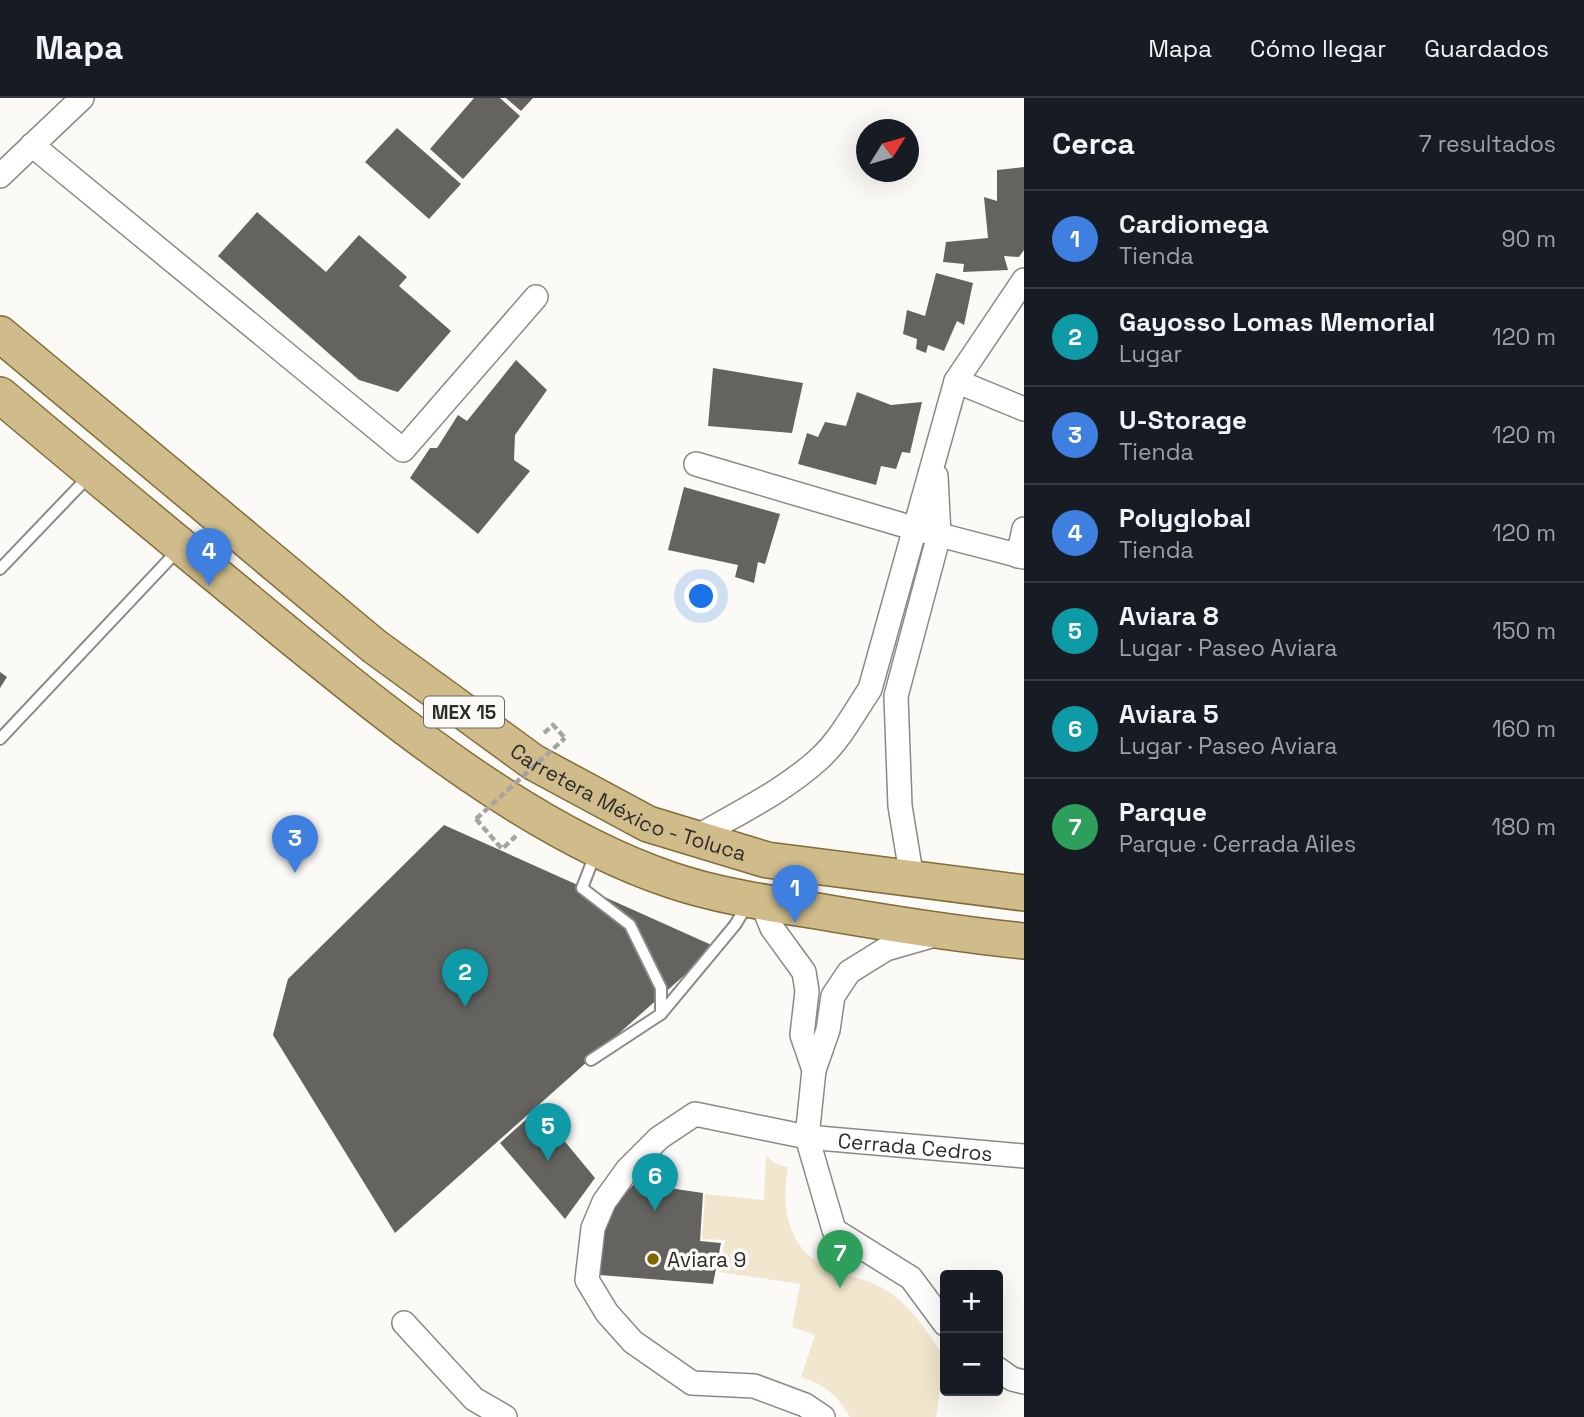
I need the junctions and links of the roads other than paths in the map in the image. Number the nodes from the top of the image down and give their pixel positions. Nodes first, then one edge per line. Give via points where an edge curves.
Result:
1 (82, 98) edge
2 (32, 145) junction
3 (0, 176) edge
4 (1024, 280) edge
5 (536, 296) dead end
6 (0, 334) edge
7 (956, 381) junction
8 (0, 395) edge
9 (1024, 409) edge
10 (935, 462) junction
11 (696, 464) dead end
12 (92, 473) junction
13 (913, 528) junction
14 (1024, 529) edge
15 (939, 535) junction
16 (181, 547) junction
17 (1021, 556) edge
18 (0, 569) edge
19 (0, 739) edge
20 (695, 838) junction
21 (597, 849) junction
22 (912, 879) junction
23 (1024, 893) edge
24 (756, 901) junction
25 (944, 933) junction
26 (1024, 941) edge
27 (661, 1014) junction
28 (591, 1060) dead end
29 (814, 1070) junction
30 (807, 1137) junction
31 (1024, 1156) edge
32 (940, 1317) edge
33 (404, 1323) dead end
34 (1003, 1373) edge
35 (1024, 1382) edge
36 (505, 1417) edge
37 (822, 1417) edge

1 - 2 street
2 - 3 street
2 - 5 street via 403,450
4 - 7 street
6 - 20 main road, Carretera México - Toluca / MEX 15 via 374,646 510,746 648,824
7 - 9 street
7 - 10 street
8 - 12 main road, MEX 15
10 - 13 street
10 - 15 street
11 - 13 street
12 - 16 main road, MEX 15
12 - 18 lane
13 - 15 street
13 - 20 street via 870,689 842,733 819,760
14 - 17 street
15 - 17 street
15 - 22 street via 896,696 900,806
16 - 19 lane
16 - 21 main road, MEX 15 via 431,746
20 - 22 main road, Carretera México - Toluca / MEX 15 via 767,859
21 - 24 main road, MEX 15 via 670,880
21 - 27 lane via 582,888 630,925 661,988
22 - 23 main road, Carretera México - Toluca / MEX 15
24 - 25 main road, MEX 15
24 - 27 lane
24 - 29 street via 804,972 807,991 802,1035
25 - 26 main road, MEX 15
25 - 29 street via 886,949 849,972 833,996 828,1030
27 - 28 lane
29 - 30 street
30 - 31 street, Cerrada Cedros
30 - 32 street via 834,1230 911,1278
30 - 37 street, Cerrada Cedros via 695,1114 659,1138 604,1202 593,1228 587,1280 607,1313 633,1342 692,1383 754,1386 805,1405
33 - 36 street via 474,1399
34 - 35 street

